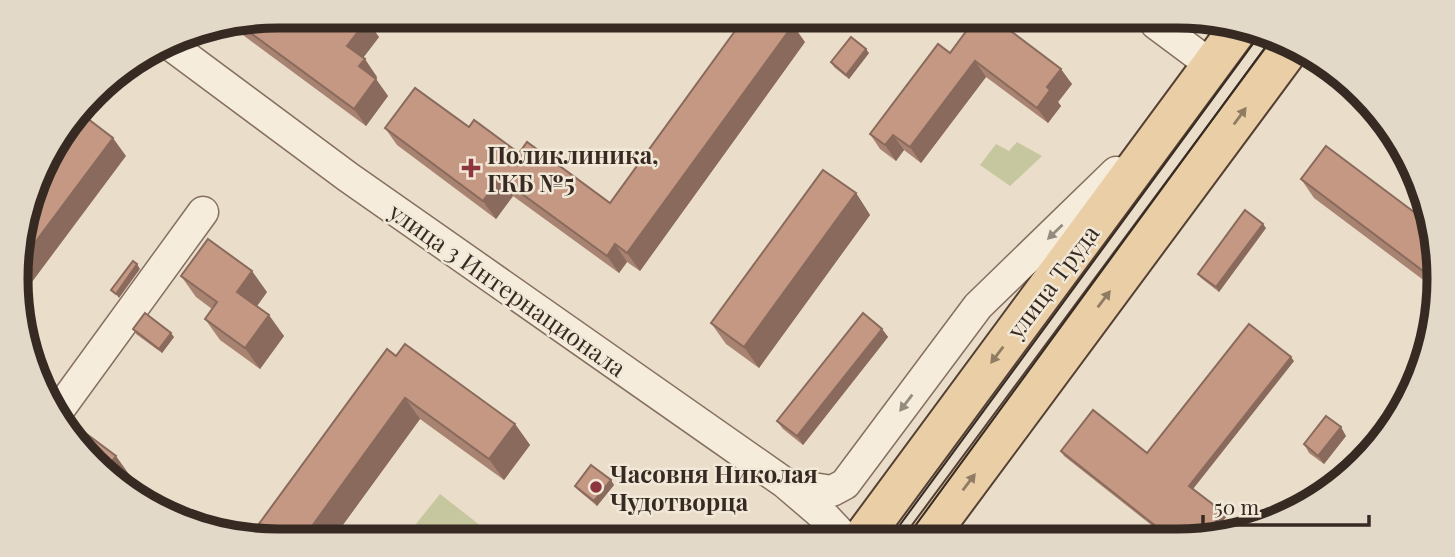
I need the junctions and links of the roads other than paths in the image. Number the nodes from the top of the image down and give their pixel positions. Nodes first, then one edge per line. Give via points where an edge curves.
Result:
1 (1161, 28) edge
2 (1233, 35) edge
3 (177, 50) edge
4 (1286, 54) edge
5 (1211, 65) junction
6 (1174, 116) junction
7 (203, 212) dead end
8 (63, 405) edge
9 (785, 483) junction
10 (836, 529) edge
11 (869, 529) edge
12 (934, 529) edge

1 - 5 street
2 - 5 main road, улица Труда
3 - 9 street, улица 3 Интернационала via 348,177
12 -> 4 main road
5 - 6 main road, улица Труда
6 -> 9 street via 978,306 845,484 832,491
6 -> 11 main road, улица Труда
7 - 8 street
9 - 10 street, улица 3 Интернационала

